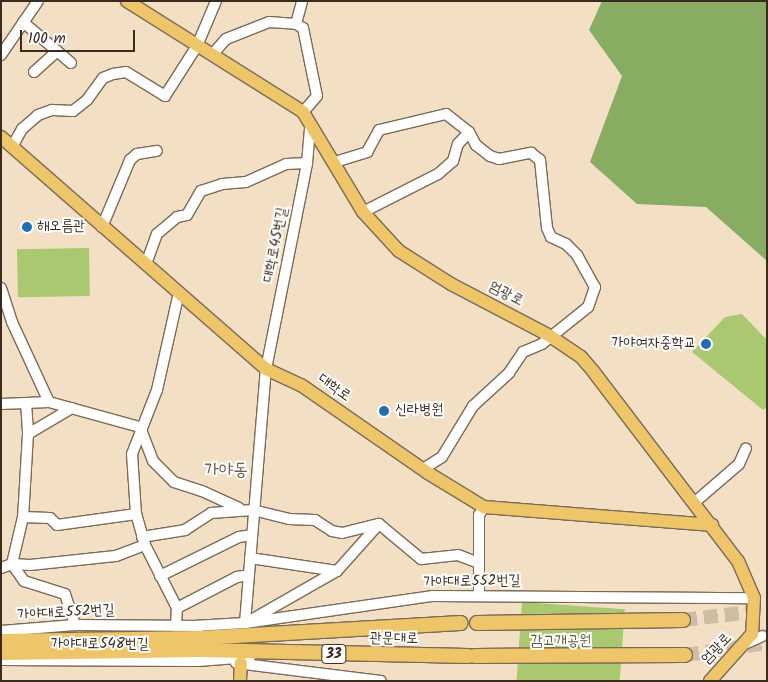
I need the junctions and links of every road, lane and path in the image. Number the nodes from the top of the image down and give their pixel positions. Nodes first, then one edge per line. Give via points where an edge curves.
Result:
1 (38, 1) edge
2 (216, 1) edge
3 (302, 1) edge
4 (131, 2) edge
5 (296, 24) junction
6 (22, 25) junction
7 (196, 46) junction
8 (57, 51) junction
9 (1, 55) edge
10 (212, 55) junction
11 (71, 64) dead end
12 (34, 72) dead end
13 (303, 112) junction
14 (310, 125) junction
15 (469, 132) junction
16 (1, 137) edge
17 (12, 147) junction
18 (157, 151) dead end
19 (335, 162) junction
20 (307, 163) junction
21 (363, 212) junction
22 (102, 227) junction
23 (146, 264) junction
24 (1, 288) edge
25 (179, 292) junction
26 (550, 336) junction
27 (266, 369) junction
28 (49, 402) junction
29 (26, 403) junction
30 (1, 404) edge
31 (72, 408) junction
32 (140, 427) junction
33 (28, 434) junction
34 (746, 448) dead end
35 (422, 469) junction
36 (695, 502) junction
37 (484, 507) junction
38 (240, 509) junction
39 (253, 510) junction
40 (136, 514) junction
41 (23, 517) junction
42 (379, 524) junction
43 (712, 525) junction
44 (251, 535) junction
45 (144, 541) junction
46 (250, 558) junction
47 (479, 563) junction
48 (12, 564) junction
49 (1, 568) edge
50 (337, 571) junction
51 (249, 575) junction
52 (160, 576) junction
53 (479, 595) junction
54 (732, 598) junction
55 (754, 598) junction
56 (177, 608) junction
57 (682, 620) tunnel mouth
58 (245, 623) junction
59 (461, 623) dead end
60 (477, 623) dead end
61 (75, 625) junction
62 (176, 626) junction
63 (1, 631) edge
64 (757, 633) edge
65 (1, 641) edge
66 (198, 644) junction
67 (1, 653) edge
68 (685, 655) tunnel mouth
69 (1, 660) edge
70 (241, 663) junction
71 (240, 681) edge
72 (380, 681) edge
73 (710, 681) edge

1 - 6 street
2 - 7 street
3 - 5 street
4 - 7 main road, 엄광로
5 - 10 street via 269,22 226,39
5 - 13 street via 303,28 317,96
6 - 8 street
6 - 9 street
7 - 10 main road, 엄광로
7 - 17 street via 165,96 126,72 113,74 103,78 87,100 73,111 52,110 38,115 22,129
8 - 11 street
8 - 12 street
10 - 13 main road, 엄광로
13 - 14 main road, 엄광로
14 - 19 main road, 엄광로
14 - 20 street, 대학로45번길
15 - 19 street via 446,114 379,130 367,152
15 - 21 street via 458,144 453,161 438,174
15 - 26 street via 476,146 490,156 499,159 531,153 540,160 547,228 551,237 566,244 577,255 596,287 588,306
16 - 17 main road, 대학로
17 - 22 main road, 대학로
18 - 22 street via 136,154 130,160
19 - 21 main road, 엄광로
20 - 23 street via 286,164 246,182 222,184 201,191 187,215 177,217 157,234
20 - 27 street, 대학로45번길
21 - 26 main road, 엄광로 via 399,251 452,284
22 - 23 main road, 대학로
23 - 25 main road, 대학로
24 - 28 street via 12,322
25 - 27 main road, 대학로
25 - 32 street via 157,390
26 - 35 street via 542,344 523,352 509,374 473,406 442,457
26 - 36 main road, 엄광로 via 573,350 594,371
27 - 35 main road, 대학로 via 302,385
27 - 39 street, 대학로45번길
28 - 29 street
28 - 31 street
29 - 30 street
29 - 33 street
31 - 32 street
31 - 33 street
32 - 38 street via 153,461 174,482
32 - 40 street via 132,454
33 - 41 street
34 - 36 street via 739,464
35 - 37 main road, 대학로
36 - 43 main road, 엄광로
37 - 43 main road, 대학로
37 - 47 street via 479,515
38 - 39 street
38 - 45 street via 212,513 185,530
39 - 42 street via 289,519 315,520 332,531 342,533
39 - 44 street, 대학로45번길
40 - 41 street via 57,525 50,518
40 - 45 street
41 - 48 street
42 - 47 street via 421,559 458,555
42 - 50 street
43 - 55 main road, 엄광로 via 738,561
44 - 46 street, 대학로45번길
44 - 52 street via 239,537
45 - 48 street via 116,556
45 - 52 street
46 - 50 street
46 - 51 street, 대학로45번길
47 - 53 street
48 - 49 street
48 - 61 street via 24,581 65,594
50 - 58 street
51 - 56 street via 237,577
51 - 58 street, 대학로45번길
52 - 56 street
53 - 54 street, 가야대로552번길
53 - 58 street, 가야대로552번길 via 391,601
54 - 55 street, 가야대로552번길
54 - 64 street via 745,604
55 - 64 main road, 엄광로
56 - 62 street
57 - 60 highway
58 - 66 street, 가야대로552번길
59 - 66 highway, 관문대로 / 33 via 291,633
61 - 62 street, 가야대로552번길
61 - 63 street, 가야대로552번길
62 - 66 street, 가야대로552번길
64 - 73 main road, 엄광로
65 - 66 highway, 33
66 - 67 highway, 33
66 - 68 highway, 관문대로 / 33 via 296,653
66 - 69 street, 가야대로548번길
66 - 70 street, 가야대로548번길
70 - 71 main road
70 - 72 street, 가야대로548번길

